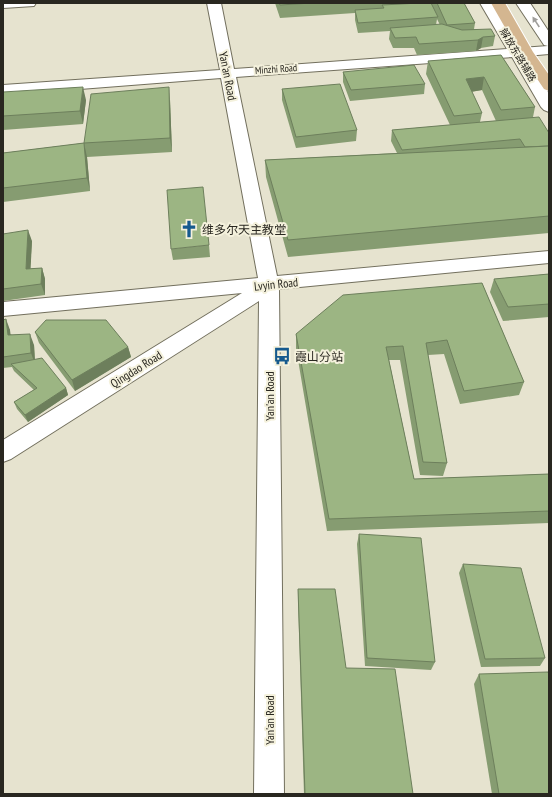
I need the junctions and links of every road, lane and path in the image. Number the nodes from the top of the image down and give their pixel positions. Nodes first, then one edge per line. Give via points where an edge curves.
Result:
1 (29, 3) edge
2 (214, 3) edge
3 (487, 3) edge
4 (498, 3) edge
5 (507, 3) edge
6 (523, 3) edge
7 (3, 4) edge
8 (549, 42) edge
9 (537, 51) edge
10 (549, 70) edge
11 (228, 73) junction
12 (549, 86) edge
13 (3, 90) edge
14 (549, 106) edge
15 (549, 257) edge
16 (269, 285) junction
17 (3, 309) edge
18 (3, 452) edge
19 (269, 794) edge

1 - 7 street
2 - 11 street, Yan'an Road
3 - 14 street, 解放东路辅路
4 - 9 main road
5 - 9 main road
8 -> 6 street
9 - 10 main road
9 - 11 street, Minzhi Road
9 - 12 main road
11 - 13 street, Minzhi Road
11 - 16 street, Yan'an Road
15 - 16 street, Lvyin Road
16 - 17 street, Lvyin Road
16 - 18 street, Qingdao Road
16 - 19 street, Yan'an Road

